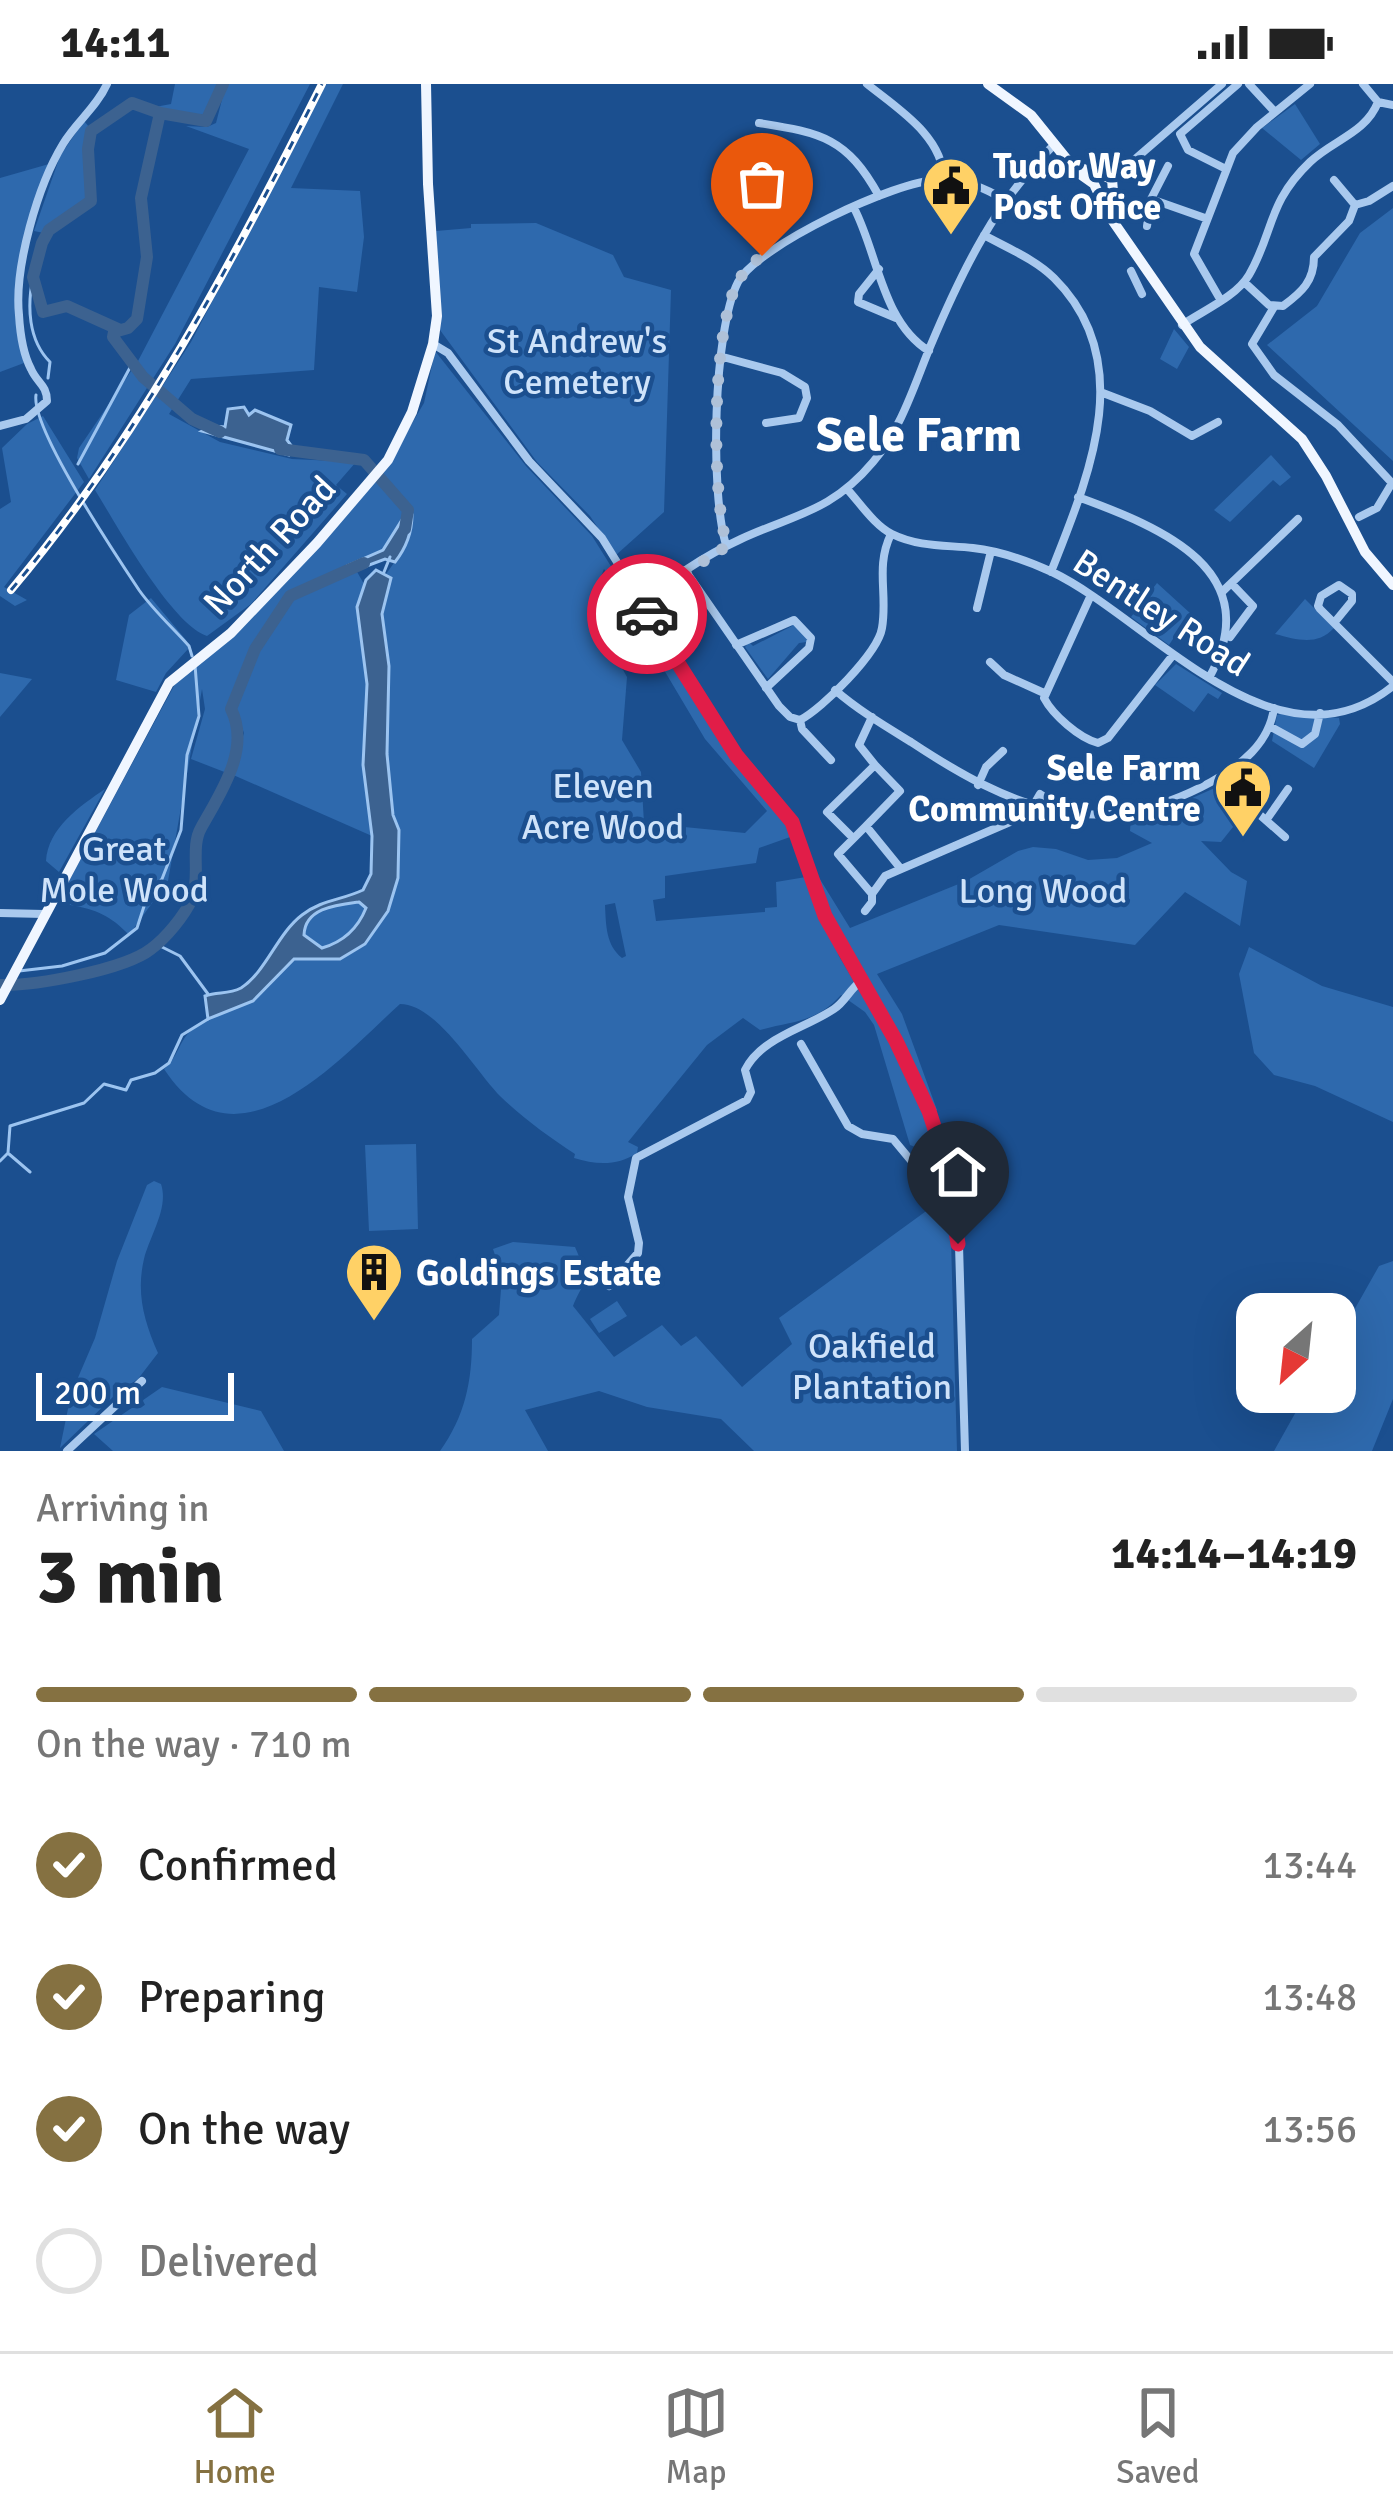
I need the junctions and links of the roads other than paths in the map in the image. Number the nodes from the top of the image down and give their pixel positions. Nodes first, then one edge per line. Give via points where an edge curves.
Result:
1 (426, 84) edge
2 (867, 84) edge
3 (988, 84) edge
4 (1222, 84) edge
5 (1238, 84) edge
6 (1250, 84) edge
7 (1310, 84) edge
8 (1363, 84) edge
9 (102, 87) edge
10 (1378, 102) junction
11 (1393, 106) edge
12 (1275, 112) junction
13 (759, 123) dead end
14 (1055, 144) junction
15 (1168, 166) dead end
16 (1224, 168) junction
17 (944, 180) junction
18 (1334, 180) dead end
19 (1104, 184) junction
20 (1393, 186) edge
21 (880, 196) junction
22 (1151, 199) junction
23 (1006, 201) junction
24 (1355, 205) junction
25 (854, 208) junction
26 (1205, 218) junction
27 (1147, 226) dead end
28 (984, 235) junction
29 (879, 269) junction
30 (1131, 271) dead end
31 (1151, 276) junction
32 (1244, 282) junction
33 (1220, 299) junction
34 (1274, 307) junction
35 (896, 318) junction
36 (1182, 325) junction
37 (433, 344) junction
38 (928, 351) junction
39 (722, 357) junction
40 (1103, 393) junction
41 (1218, 422) dead end
42 (766, 423) dead end
43 (0, 426) edge
44 (847, 488) junction
45 (1078, 497) junction
46 (1359, 518) dead end
47 (1298, 519) dead end
48 (891, 534) junction
49 (727, 546) junction
50 (991, 551) junction
51 (685, 570) junction
52 (1052, 572) junction
53 (1232, 584) junction
54 (1393, 584) edge
55 (1223, 591) junction
56 (1091, 595) junction
57 (642, 605) junction
58 (977, 608) dead end
59 (1334, 623) junction
60 (1227, 641) junction
61 (736, 645) junction
62 (1173, 655) junction
63 (990, 662) dead end
64 (1209, 678) junction
65 (1393, 684) edge
66 (766, 688) junction
67 (835, 690) junction
68 (1044, 693) junction
69 (1274, 708) junction
70 (1320, 712) junction
71 (872, 717) junction
72 (800, 719) junction
73 (1271, 727) junction
74 (1003, 751) dead end
75 (832, 760) dead end
76 (875, 765) junction
77 (1218, 778) junction
78 (977, 785) junction
79 (1288, 789) dead end
80 (1020, 802) junction
81 (1267, 819) junction
82 (866, 826) junction
83 (1285, 837) dead end
84 (854, 838) junction
85 (901, 869) junction
86 (872, 894) junction
87 (865, 911) dead end
88 (0, 913) edge
89 (44, 914) junction
90 (861, 981) junction
91 (2, 996) edge
92 (801, 1044) dead end
93 (952, 1192) junction
94 (609, 1286) dead end
95 (142, 1381) dead end
96 (67, 1451) edge
97 (965, 1451) edge

1 - 37 main road, North Road
2 - 17 street via 932,142
3 - 14 main road
4 - 19 street
5 - 16 street via 1180,134 1188,150
6 - 12 street
7 - 12 street
8 - 10 street
9 - 43 street via 58,153 20,280 21,330 47,401
10 - 11 street
10 - 32 street via 1356,132 1291,182
12 - 16 street
13 - 21 street via 843,146
14 - 19 main road
14 - 23 street
15 - 22 street
16 - 26 street
17 - 21 street
17 - 23 street via 976,184
18 - 24 street
19 - 31 main road via 1115,220
20 - 24 street
21 - 25 street
22 - 26 street
22 - 27 street
23 - 28 street
24 - 34 street via 1314,257 1305,288
25 - 29 street
25 - 39 street via 750,266 732,297
26 - 33 street via 1194,254
28 - 38 street
28 - 40 street via 1039,266 1077,306
29 - 35 street
29 - 35 street via 858,302
30 - 31 street via 1139,289
31 - 36 main road
32 - 33 street
32 - 34 street
33 - 36 street
34 - 46 street via 1252,344 1256,355 1392,483 1377,508
35 - 38 street
36 - 54 main road via 1302,440 1365,553
37 - 57 street via 592,525
37 - 89 main road, North Road via 412,412 383,466 255,610 160,697
38 - 44 street via 891,436
39 - 42 street via 805,387 799,418
39 - 49 street via 718,459
40 - 41 street via 1192,436
40 - 45 street
44 - 48 street
44 - 49 street via 810,513
45 - 52 street
45 - 55 street via 1176,544
47 - 53 street
48 - 50 street, Bentley Road
48 - 67 street via 882,555 880,638
49 - 51 street
50 - 52 street, Bentley Road
50 - 58 street
51 - 57 street
51 - 61 street
52 - 56 street, Bentley Road
53 - 55 street
53 - 60 street via 1253,606
55 - 60 street
56 - 62 street, Bentley Road
56 - 68 street
57 - 90 street via 736,755 792,822 825,916
59 - 59 street via 1317,603 1339,585 1352,601
59 - 65 street
60 - 64 street
61 - 66 street
61 - 66 street via 794,620 811,638
62 - 64 street, Bentley Road
62 - 68 street via 1102,743 1061,717
63 - 68 street
64 - 69 street, Bentley Road
65 - 70 street, Bentley Road via 1359,705
66 - 72 street
67 - 71 street
67 - 72 street
69 - 70 street, Bentley Road
69 - 73 street
70 - 73 street via 1315,734 1302,745
71 - 76 street via 859,745
71 - 78 street
72 - 75 street
73 - 77 street
74 - 78 street
76 - 82 street via 900,791
76 - 84 street via 827,812
77 - 80 street via 1136,809 1098,813
77 - 81 street
78 - 80 street
79 - 81 street
80 - 85 street via 1010,822
81 - 83 street
82 - 84 street
82 - 85 street
84 - 86 street via 835,857
85 - 86 street
86 - 87 street
88 - 89 street
89 - 91 main road, North Road
90 - 93 street via 929,1111
90 - 94 street via 840,1006 750,1060 747,1100 636,1158 628,1197 638,1253
92 - 93 street via 848,1126 893,1139 913,1163 921,1197
93 - 97 street
95 - 96 street

